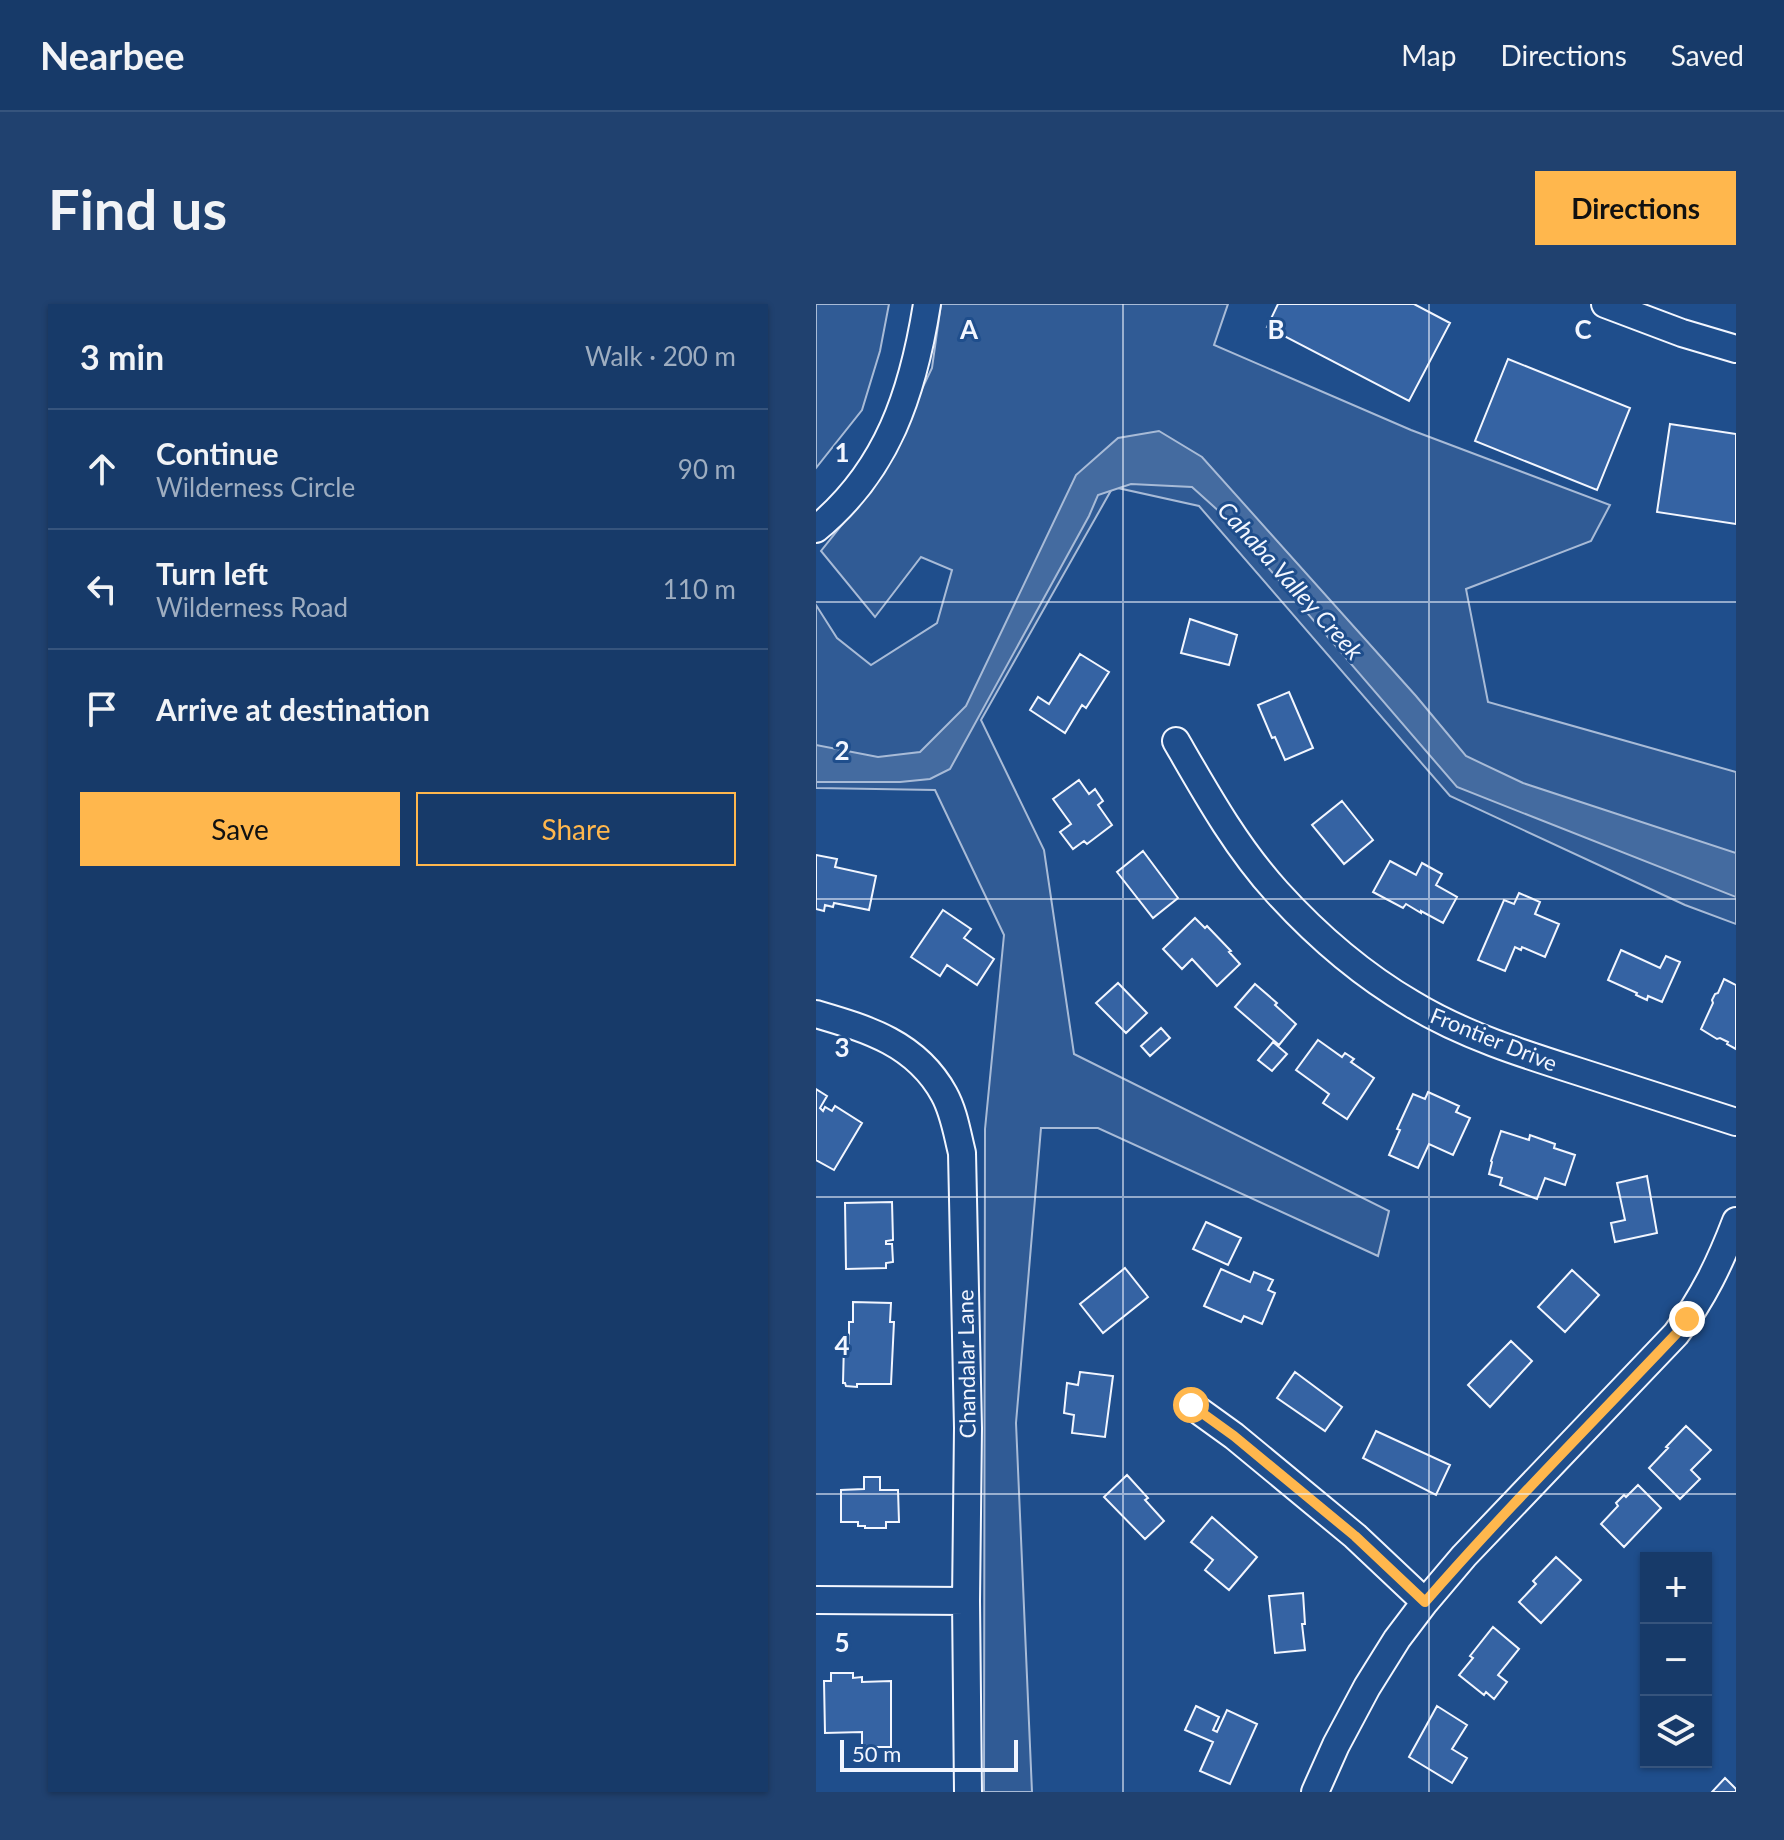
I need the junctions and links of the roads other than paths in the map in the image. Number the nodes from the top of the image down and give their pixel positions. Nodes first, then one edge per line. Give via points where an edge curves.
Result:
1 (927, 304) edge
2 (1605, 304) edge
3 (1736, 349) edge
4 (816, 529) edge
5 (1176, 741) dead end
6 (816, 1014) edge
7 (1736, 1122) edge
8 (1736, 1221) edge
9 (1191, 1405) dead end
10 (816, 1600) edge
11 (966, 1601) junction
12 (1425, 1602) junction
13 (968, 1792) edge
14 (1315, 1792) edge

1 - 4 street via 915,369 887,441 858,486
2 - 3 street
5 - 7 street, Frontier Drive via 1211,803 1276,891 1341,955 1376,981 1413,1005 1495,1043
6 - 11 street, Chandalar Lane via 872,1031 900,1046 943,1093 954,1120 963,1192
8 - 12 street via 1697,1305 1676,1334
9 - 12 street via 1355,1536
10 - 11 street
11 - 13 street, Chandalar Lane
12 - 14 street via 1367,1687

